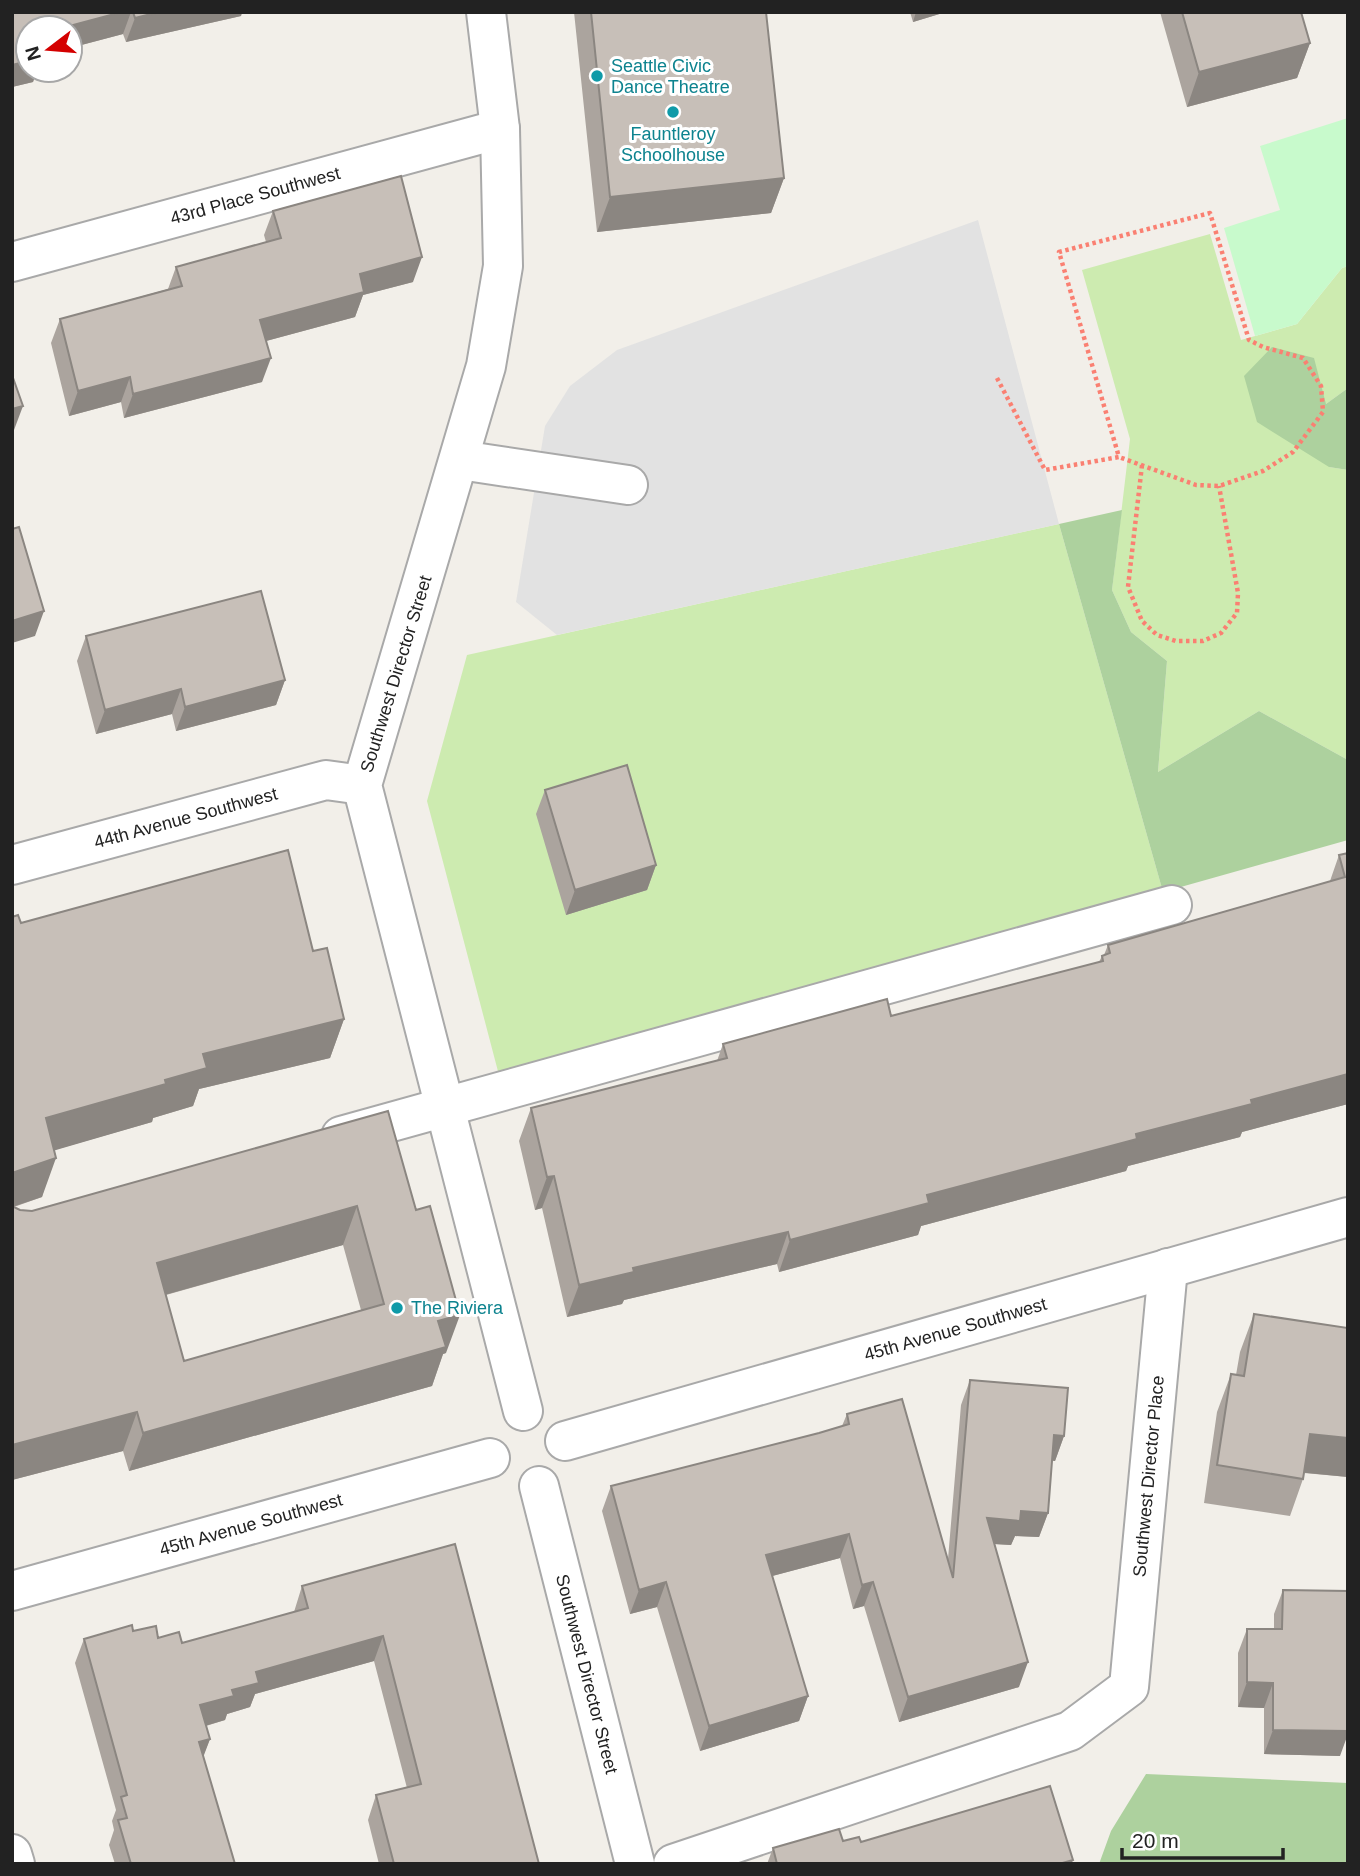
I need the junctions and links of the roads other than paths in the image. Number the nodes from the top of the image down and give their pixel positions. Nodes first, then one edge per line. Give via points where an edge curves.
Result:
1 (486, 12) edge
2 (499, 129) junction
3 (12, 262) edge
4 (460, 460) junction
5 (628, 485) dead end
6 (362, 785) junction
7 (12, 865) edge
8 (1172, 905) dead end
9 (447, 1106) junction
10 (302, 1147) edge
11 (1348, 1217) edge
12 (1168, 1268) junction
13 (523, 1411) junction
14 (565, 1441) junction
15 (490, 1458) junction
16 (539, 1486) junction
17 (12, 1591) edge
18 (12, 1854) edge
19 (15, 1864) edge
20 (635, 1864) edge
21 (673, 1864) edge

1 - 2 street, Southwest Director Street
2 - 3 street, 43rd Place Southwest
2 - 4 street, Southwest Director Street via 503,266 486,366
4 - 5 street
4 - 6 street, Southwest Director Street
6 - 7 street, 44th Avenue Southwest via 326,780
6 - 9 street, Southwest Director Street
8 - 9 street
9 - 10 street
9 - 13 street, Southwest Director Street
11 - 12 street, 45th Avenue Southwest
12 - 14 street, 45th Avenue Southwest
12 - 21 street, Southwest Director Place via 1129,1687 1070,1731
13 - 14 street via 544,1414 554,1421
13 - 15 street via 498,1423 488,1445
14 - 16 street via 560,1470
15 - 16 street via 494,1470 513,1485
15 - 17 street, 45th Avenue Southwest
16 - 20 street, Southwest Director Street
18 - 19 street

